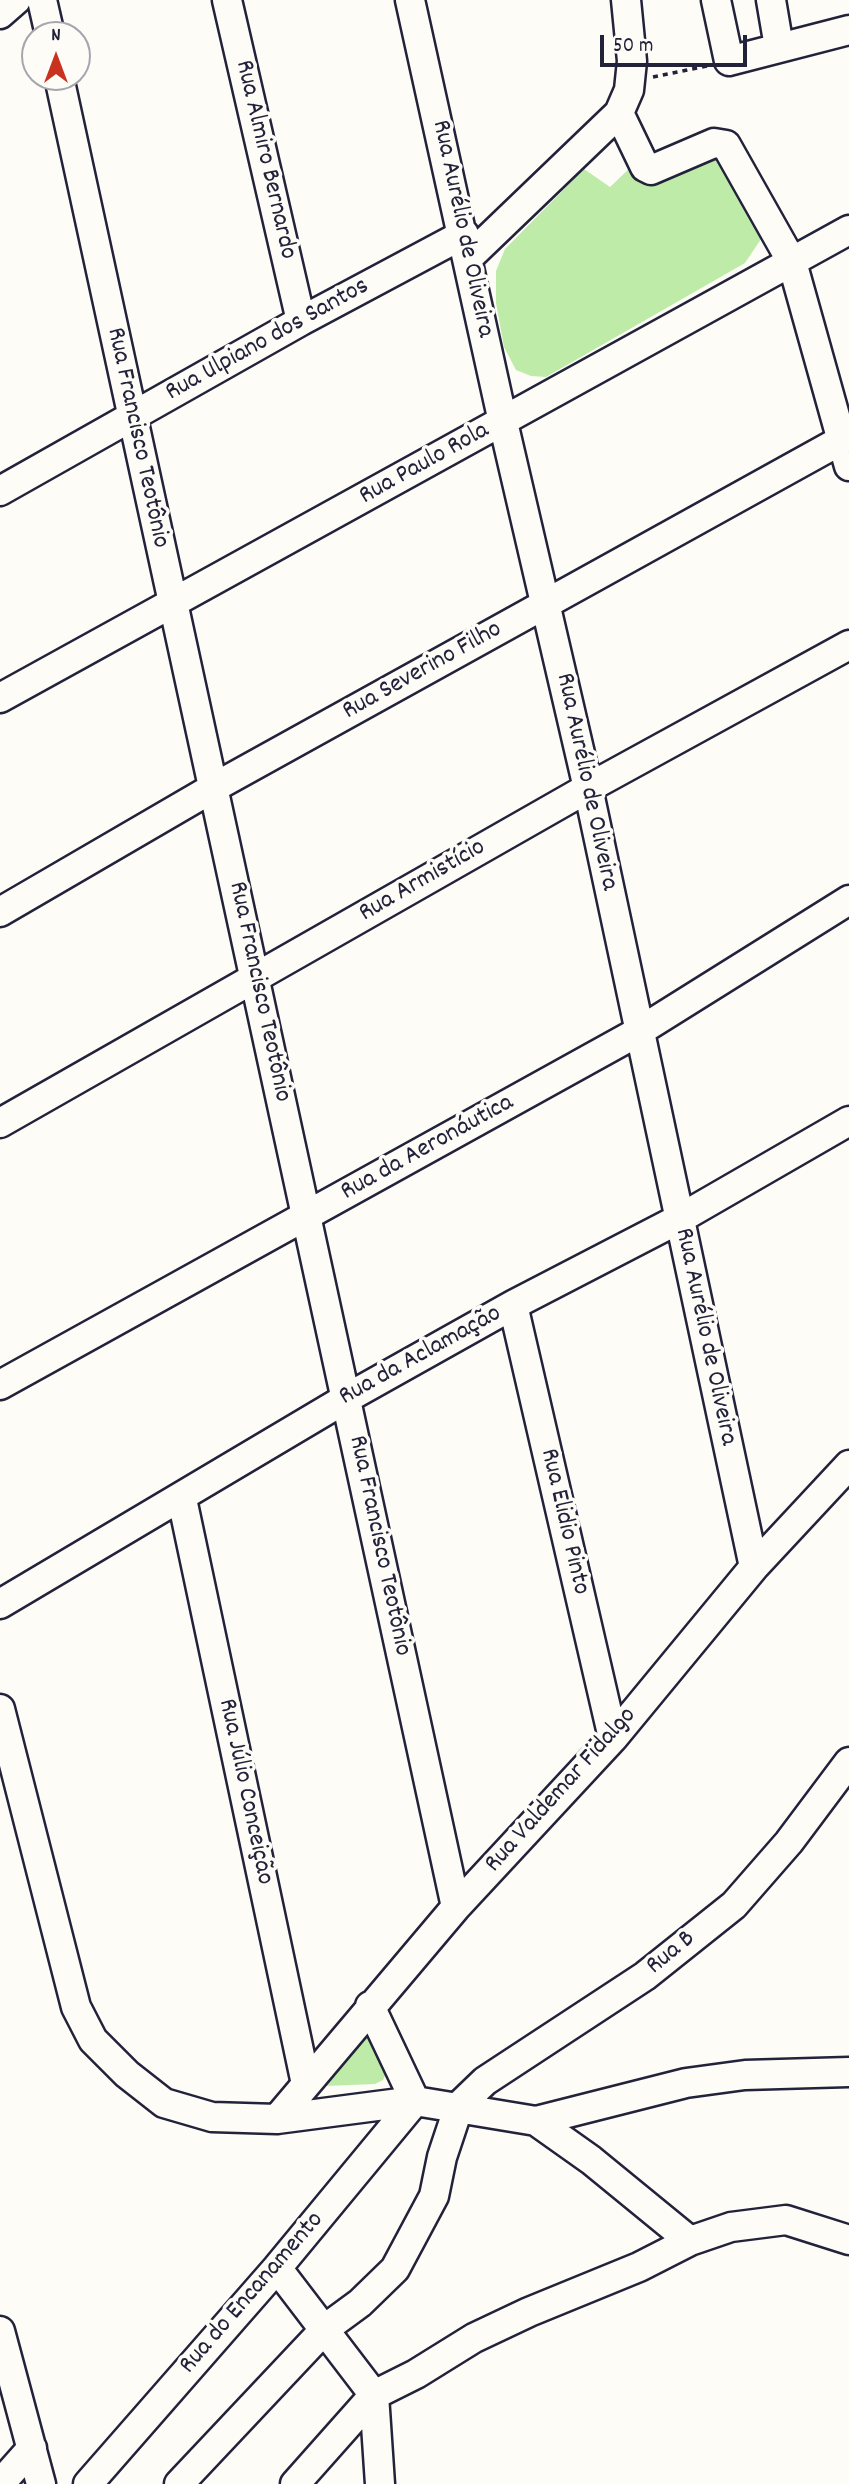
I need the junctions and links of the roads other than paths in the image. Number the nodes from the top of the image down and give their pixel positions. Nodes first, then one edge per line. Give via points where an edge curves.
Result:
1 (16, 0) edge
2 (42, 0) edge
3 (227, 0) edge
4 (410, 0) edge
5 (626, 0) edge
6 (716, 0) edge
7 (771, 0) edge
8 (0, 14) edge
9 (47, 21) edge
10 (849, 30) edge
11 (779, 47) junction
12 (62, 91) edge
13 (619, 113) junction
14 (849, 230) edge
15 (466, 246) junction
16 (792, 262) junction
17 (301, 321) junction
18 (132, 418) junction
19 (503, 422) junction
20 (847, 447) edge
21 (0, 491) edge
22 (546, 604) junction
23 (171, 606) junction
24 (849, 645) edge
25 (0, 698) edge
26 (213, 788) junction
27 (588, 788) junction
28 (849, 900) edge
29 (0, 912) edge
30 (256, 977) junction
31 (638, 1032) junction
32 (849, 1121) edge
33 (0, 1123) edge
34 (306, 1217) junction
35 (679, 1219) junction
36 (513, 1306) junction
37 (0, 1385) edge
38 (347, 1398) junction
39 (849, 1465) edge
40 (182, 1499) junction
41 (754, 1566) junction
42 (0, 1604) edge
43 (0, 1709) edge
44 (613, 1738) junction
45 (849, 1762) edge
46 (456, 1907) junction
47 (370, 2006) junction
48 (849, 2072) edge
49 (306, 2084) junction
50 (415, 2101) junction
51 (459, 2106) junction
52 (277, 2119) junction
53 (536, 2121) junction
54 (849, 2240) edge
55 (690, 2241) junction
56 (277, 2268) junction
57 (326, 2328) junction
58 (0, 2331) edge
59 (374, 2395) junction
60 (32, 2448) junction
61 (0, 2484) edge
62 (41, 2484) edge
63 (88, 2484) edge
64 (179, 2484) edge
65 (295, 2484) edge
66 (380, 2484) edge

1 - 8 street
2 - 9 street
3 - 17 street, Rua Almiro Bernardo
4 - 15 street, Rua Aurélio de Oliveira
5 - 13 street via 632,61 629,90
6 - 11 street via 729,61
7 - 11 street
10 - 11 street
12 - 18 street, Rua Francisco Teotônio
13 - 15 street, Rua Ulpiano dos Santos
13 - 16 street via 645,167 651,170 714,143 726,145
14 - 16 street, Rua Paulo Rola
15 - 17 street, Rua Ulpiano dos Santos
15 - 19 street, Rua Aurélio de Oliveira
16 - 19 street, Rua Paulo Rola
16 - 20 street
17 - 18 street, Rua Ulpiano dos Santos
18 - 21 street, Rua Ulpiano dos Santos
18 - 23 street, Rua Francisco Teotônio
19 - 22 street, Rua Aurélio de Oliveira
19 - 23 street, Rua Paulo Rola
20 - 22 street, Rua Severino Filho
22 - 26 street, Rua Severino Filho
22 - 27 street, Rua Aurélio de Oliveira
23 - 25 street, Rua Paulo Rola
23 - 26 street, Rua Francisco Teotônio
24 - 27 street, Rua Armistício
26 - 29 street, Rua Severino Filho
26 - 30 street, Rua Francisco Teotônio
27 - 30 street, Rua Armistício
27 - 31 street, Rua Aurélio de Oliveira
28 - 31 street, Rua da Aeronáutica
30 - 33 street, Rua Armistício
30 - 34 street, Rua Francisco Teotônio
31 - 34 street, Rua da Aeronáutica
31 - 35 street, Rua Aurélio de Oliveira
32 - 35 street, Rua da Aclamação
34 - 37 street, Rua da Aeronáutica
34 - 38 street, Rua Francisco Teotônio
35 - 36 street, Rua da Aclamação
35 - 41 street, Rua Aurélio de Oliveira
36 - 38 street, Rua da Aclamação
36 - 44 street, Rua Elidio Pinto
38 - 40 street, Rua da Aclamação
38 - 46 street, Rua Francisco Teotônio
39 - 41 street, Rua Valdemar Fidalgo
40 - 42 street, Rua da Aclamação
40 - 49 street, Rua Júlio Conceição
41 - 44 street, Rua Valdemar Fidalgo
43 - 52 street via 76,2007 93,2040 164,2103 212,2117
44 - 46 street, Rua Valdemar Fidalgo
45 - 51 street, Rua B via 734,1905 645,1976 485,2081
46 - 47 street, Rua Valdemar Fidalgo
47 - 49 street, Rua Valdemar Fidalgo
47 - 50 street
48 - 53 street via 745,2075 686,2083
49 - 52 street, Rua Valdemar Fidalgo
50 - 51 street
50 - 52 street
50 - 56 street, Rua do Encanamento
51 - 53 street
51 - 57 street via 434,2196 395,2269
53 - 55 street
54 - 55 street via 786,2220 731,2227
55 - 59 street via 585,2292 529,2312
56 - 57 street
56 - 63 street, Rua do Encanamento
57 - 59 street
57 - 64 street
58 - 60 street
59 - 65 street
59 - 66 street
60 - 61 street
60 - 62 street

